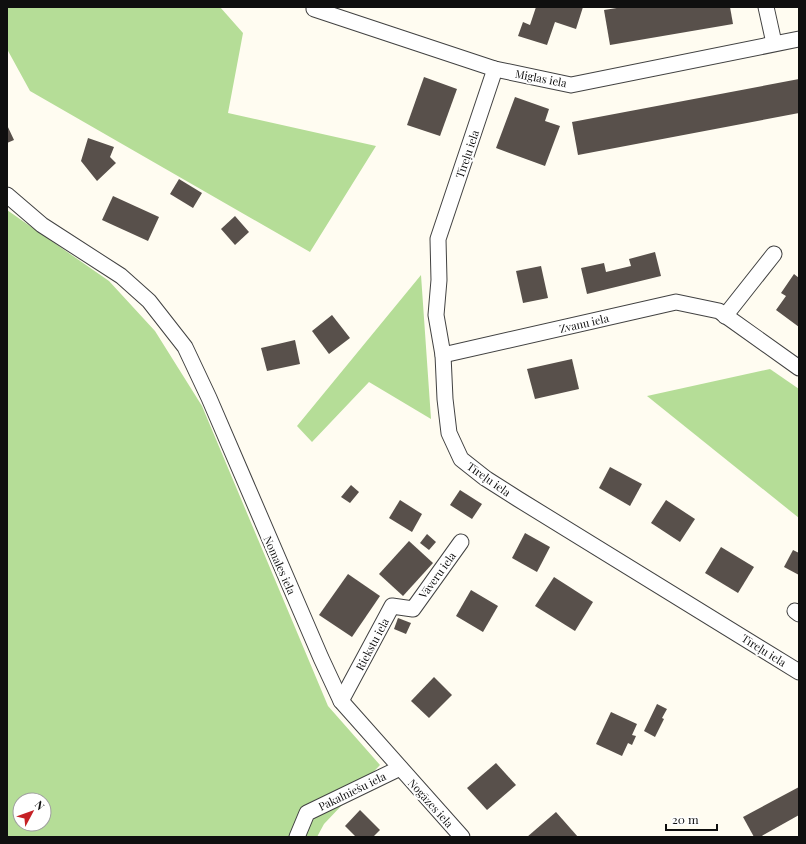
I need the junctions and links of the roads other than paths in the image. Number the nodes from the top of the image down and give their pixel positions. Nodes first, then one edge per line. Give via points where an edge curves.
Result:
1 (766, 7) edge
2 (314, 9) dead end
3 (799, 39) edge
4 (774, 43) junction
5 (495, 69) junction
6 (7, 195) edge
7 (774, 254) dead end
8 (724, 316) junction
9 (443, 355) junction
10 (799, 368) edge
11 (461, 542) dead end
12 (413, 609) joint
13 (799, 672) edge
14 (341, 701) junction
15 (400, 768) junction
16 (297, 837) edge
17 (462, 837) edge

1 - 4 street
2 - 5 street, Miglas iela
3 - 4 street, Miglas iela
4 - 5 street, Miglas iela via 571,85
5 - 9 street, Tīreļu iela via 438,239 439,280 436,315
6 - 14 street, Nomales iela via 42,225 121,276 150,301 185,348
7 - 8 street
8 - 9 street, Zvanu iela via 719,312 676,302
8 - 10 street, Zvanu iela
9 - 13 street, Tīreļu iela via 449,433 461,459 511,495
11 - 12 street, Vāveru iela
12 - 14 street, Riekstu iela via 392,606
14 - 15 street, Nomales iela
15 - 16 street, Pakalniešu iela via 307,813
15 - 17 street, Nogāzes iela

